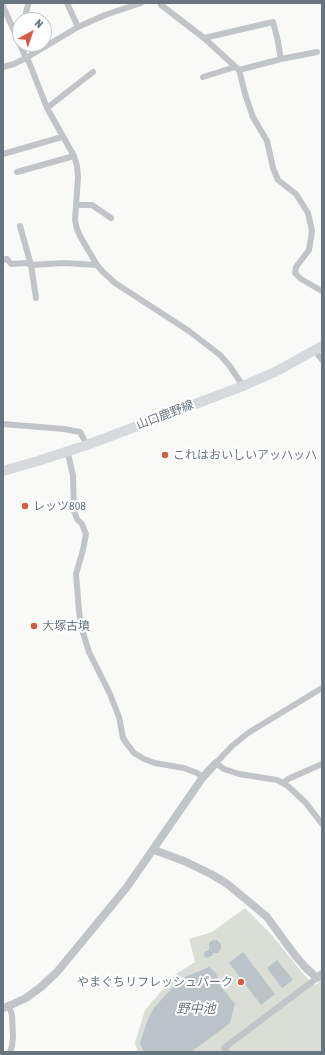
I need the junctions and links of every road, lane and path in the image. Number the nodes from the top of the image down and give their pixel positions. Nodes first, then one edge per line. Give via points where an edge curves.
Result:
1 (67, 3) edge
2 (141, 3) edge
3 (160, 3) edge
4 (3, 6) edge
5 (78, 27) junction
6 (204, 38) junction
7 (52, 41) edge
8 (34, 52) edge
9 (317, 52) dead end
10 (26, 58) junction
11 (281, 59) junction
12 (3, 67) edge
13 (237, 68) junction
14 (93, 72) dead end
15 (203, 77) dead end
16 (47, 108) junction
17 (62, 137) junction
18 (3, 154) edge
19 (74, 156) junction
20 (17, 172) dead end
21 (76, 204) junction
22 (111, 218) dead end
23 (20, 226) dead end
24 (3, 260) edge
25 (32, 265) junction
26 (97, 265) junction
27 (322, 291) edge
28 (36, 298) dead end
29 (318, 349) edge
30 (322, 360) edge
31 (243, 386) junction
32 (3, 424) edge
33 (87, 445) junction
34 (67, 452) junction
35 (3, 471) edge
36 (322, 688) edge
37 (216, 763) junction
38 (322, 764) edge
39 (204, 777) junction
40 (283, 783) junction
41 (322, 824) edge
42 (154, 850) junction
43 (319, 976) edge
44 (6, 1007) edge
45 (10, 1052) edge
46 (227, 1052) edge

1 - 5 street
2 - 5 street
3 - 6 street
4 - 10 street
5 - 7 street
6 - 11 street via 272,22
6 - 13 street
8 - 10 street
9 - 11 street
10 - 12 street
10 - 16 street
11 - 13 street
13 - 15 street
13 - 27 street via 253,117 267,140 278,180 296,194 308,213 312,231 309,250 296,267 295,273
14 - 16 street
16 - 17 street
17 - 18 street
17 - 19 street
19 - 20 street
19 - 21 street via 78,178
21 - 22 street via 92,205
21 - 26 street via 77,229
23 - 25 street
24 - 25 street via 7,259 11,264
25 - 26 street
25 - 28 street
26 - 31 street via 115,283 189,331 220,355
29 - 30 street
29 - 31 main road, 山口鹿野線
31 - 33 main road, 山口鹿野線
32 - 33 street via 80,432
33 - 34 main road, 山口鹿野線
34 - 35 main road, 山口鹿野線
34 - 39 street via 73,476 74,511 86,534 76,574 81,626 89,652 119,716 123,738 134,753 144,759 184,768
36 - 37 street via 248,733
37 - 39 street
37 - 40 street via 239,774
38 - 40 street
39 - 42 street
40 - 41 street via 306,803
42 - 43 street via 184,861 231,887 266,917 298,958
42 - 44 street via 57,972 26,998
43 - 46 street via 224,1048
44 - 45 street via 12,1015 13,1037

